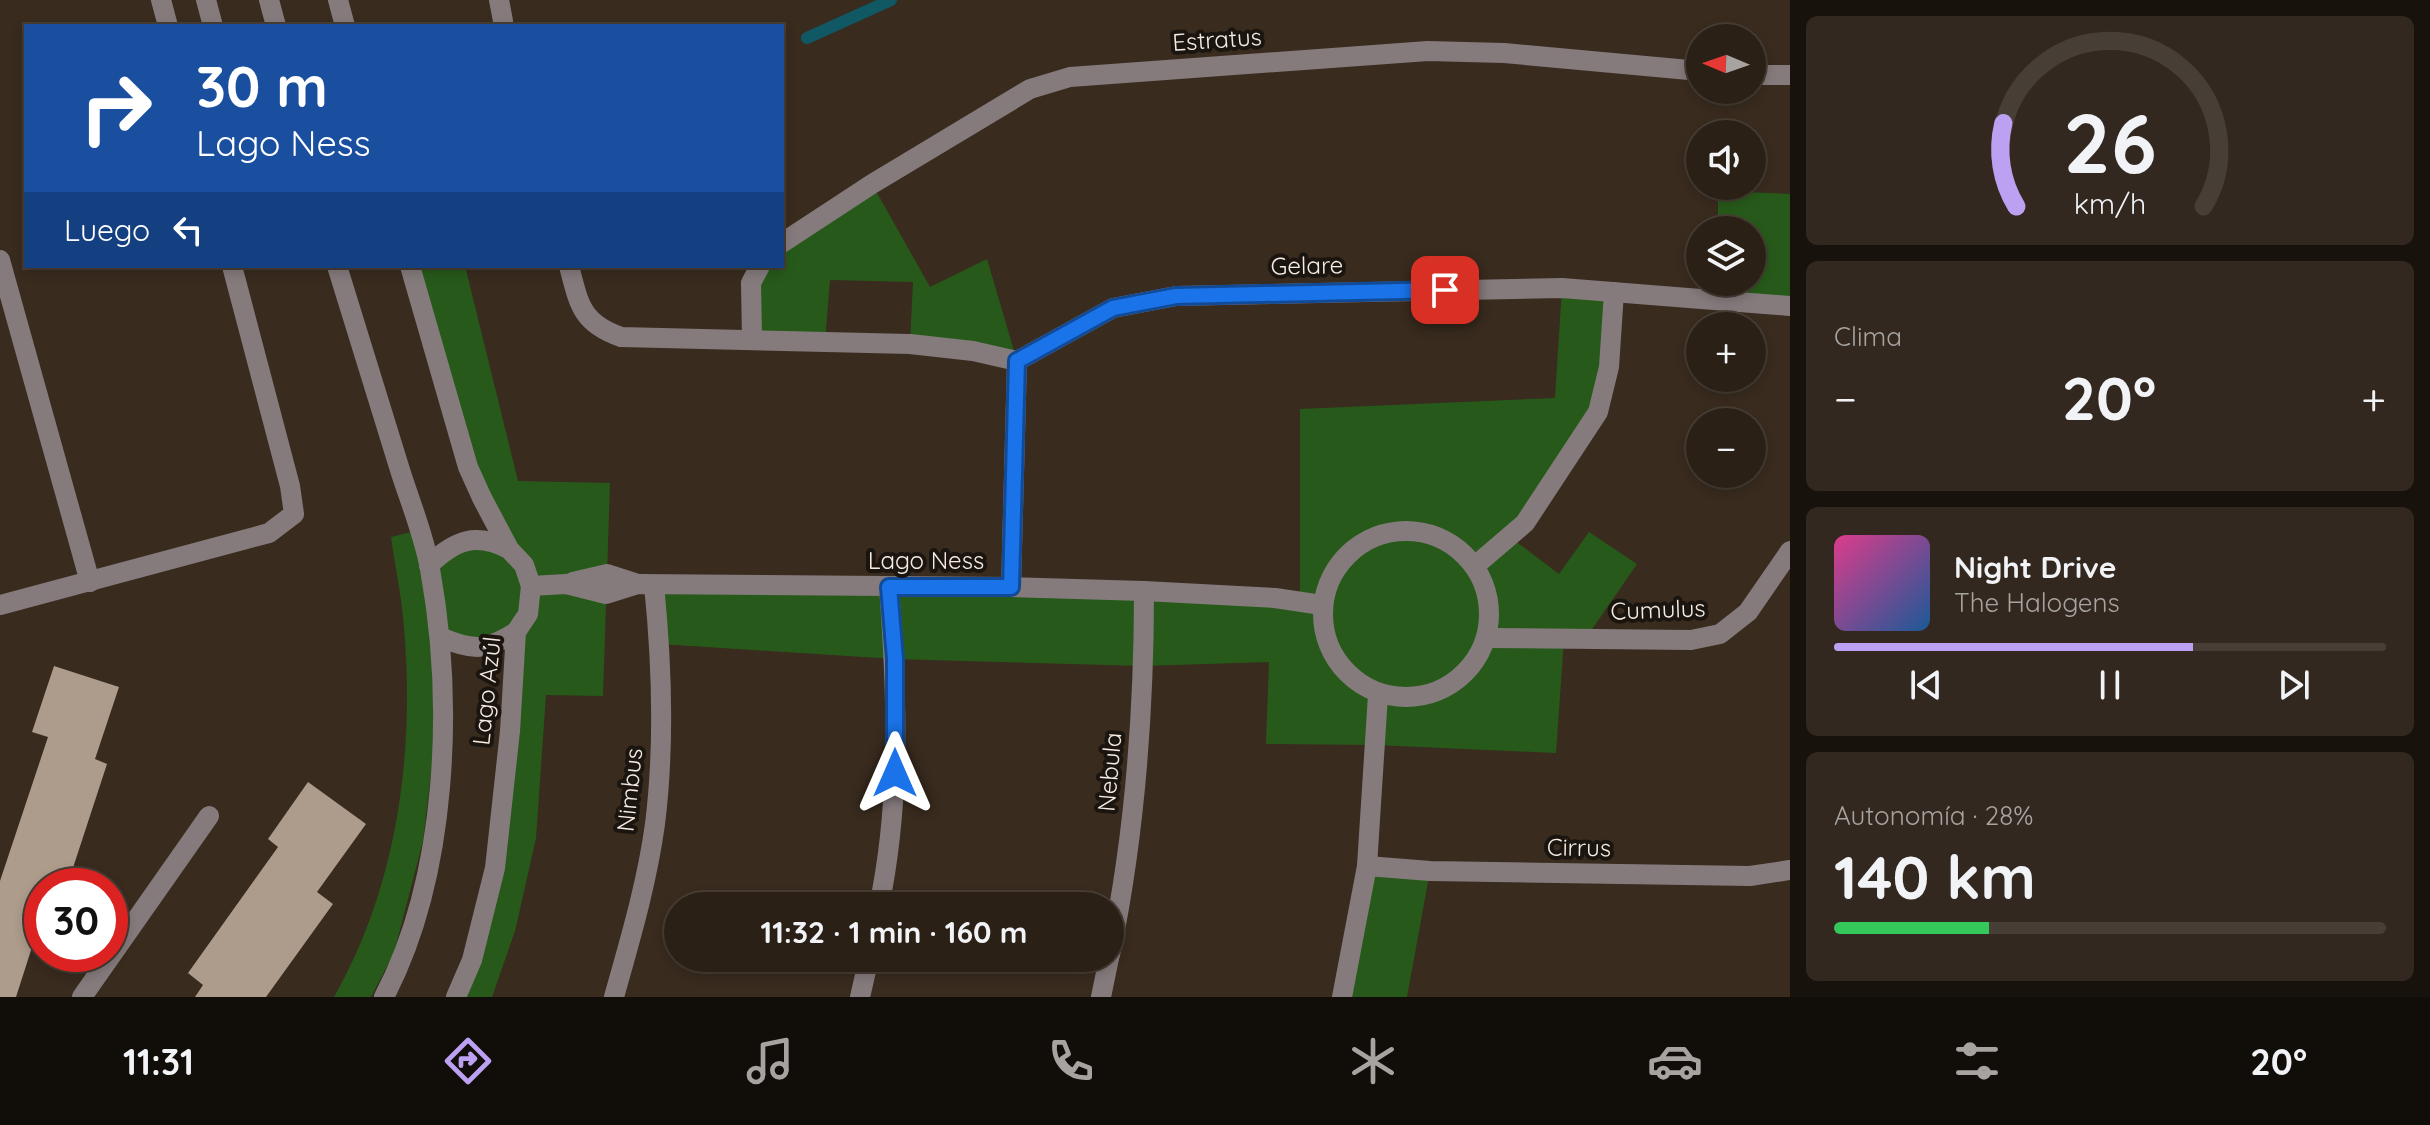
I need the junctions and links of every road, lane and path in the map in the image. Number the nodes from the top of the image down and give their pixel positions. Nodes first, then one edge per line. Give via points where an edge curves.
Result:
1 (161, 0) edge
2 (206, 0) edge
3 (269, 0) edge
4 (338, 0) edge
5 (499, 0) edge
6 (503, 21) dead end
7 (167, 24) edge
8 (212, 24) edge
9 (275, 24) edge
10 (344, 24) edge
11 (1686, 70) edge
12 (1766, 75) edge
13 (1790, 75) edge
14 (784, 242) edge
15 (0, 260) edge
16 (233, 268) edge
17 (338, 268) edge
18 (411, 268) edge
19 (570, 268) edge
20 (759, 268) edge
21 (1614, 292) junction
22 (1790, 306) edge
23 (752, 339) junction
24 (1017, 361) junction
25 (509, 549) junction
26 (1790, 551) edge
27 (429, 565) junction
28 (1476, 565) junction
29 (90, 582) junction
30 (646, 584) junction
31 (531, 586) junction
32 (889, 587) junction
33 (1011, 587) junction
34 (1144, 591) junction
35 (0, 605) edge
36 (1322, 605) junction
37 (516, 632) junction
38 (440, 637) junction
39 (1488, 638) junction
40 (1378, 695) junction
41 (209, 816) dead end
42 (1367, 866) junction
43 (1790, 870) edge
44 (881, 892) edge
45 (1123, 892) edge
46 (866, 972) edge
47 (1107, 972) edge
48 (82, 997) edge
49 (384, 997) edge
50 (456, 997) edge
51 (614, 997) edge
52 (860, 997) edge
53 (1101, 997) edge
54 (1342, 997) edge

1 - 7 street
2 - 8 street
3 - 9 street
4 - 10 street
5 - 6 street
11 - 14 street, Estratus via 1428,51 1070,77 1030,89
12 - 13 street
15 - 29 street
16 - 29 street via 294,514 269,533
17 - 27 street, Lago Azúl
18 - 25 street via 468,467
19 - 23 street via 579,304 599,330 621,337
20 - 23 street via 751,283
21 - 22 street, Gelare
21 - 24 street, Gelare via 1562,288 1176,296 1113,308
21 - 28 street via 1609,367 1598,412 1525,523
23 - 24 street via 910,344
24 - 33 street
25 - 27 street via 471,539 446,549
25 - 31 street via 524,565
26 - 39 street, Cumulus via 1748,612 1720,634 1691,640
27 - 38 street, Lago Azúl
28 - 36 street via 1444,537 1402,529 1362,541 1333,572
28 - 39 street via 1490,600
29 - 35 street
30 - 31 street, Lago Ness
30 - 32 street, Lago Ness
30 - 51 street, Nimbus via 660,644 662,735 655,825
31 - 37 street, Lago Azúl via 528,614
32 - 33 street, Lago Ness
32 - 44 street via 895,773
33 - 34 street, Lago Ness
34 - 36 street, Lago Ness
34 - 45 street, Nebula via 1137,781
36 - 40 street via 1327,643 1347,675
37 - 38 street via 495,646 477,648
37 - 50 street, Lago Azúl via 495,868 472,960
38 - 49 street, Lago Azúl via 443,748 431,861 399,969
39 - 40 street via 1462,679 1423,698
40 - 42 street
41 - 48 street
42 - 43 street, Cirrus via 1750,876
42 - 54 street
46 - 52 street
47 - 53 street, Nebula

